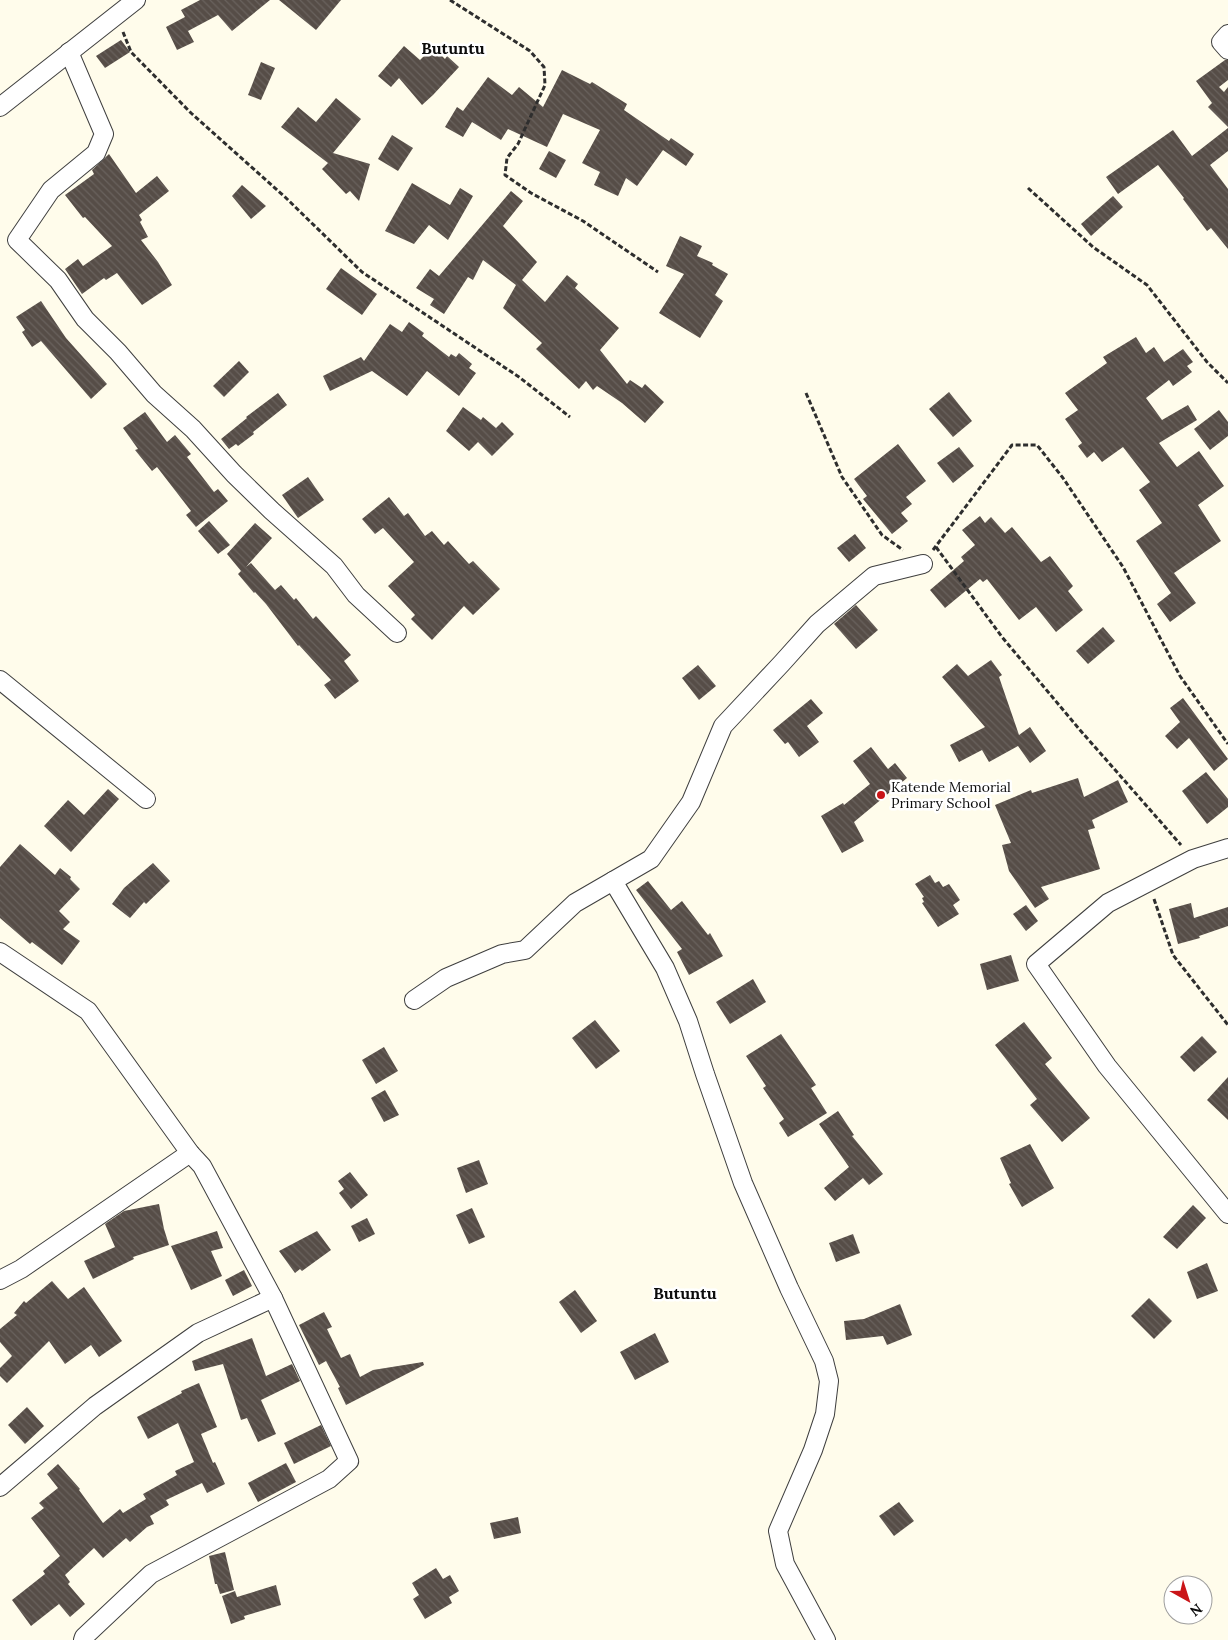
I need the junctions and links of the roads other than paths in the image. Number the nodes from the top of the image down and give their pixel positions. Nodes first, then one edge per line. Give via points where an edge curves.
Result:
1 (136, 0) edge
2 (1228, 34) edge
3 (1228, 50) edge
4 (70, 52) junction
5 (0, 108) edge
6 (922, 564) road end
7 (397, 633) dead end
8 (0, 680) edge
9 (146, 799) dead end
10 (1228, 848) edge
11 (613, 881) junction
12 (0, 952) edge
13 (414, 1000) dead end
14 (190, 1153) junction
15 (1228, 1214) edge
16 (0, 1280) edge
17 (272, 1298) junction
18 (0, 1488) edge
19 (83, 1640) edge
20 (826, 1640) edge

1 - 4 street
2 - 3 street via 1221,42
4 - 5 street
4 - 7 street via 104,134 96,153 51,190 17,240 58,280 85,319 154,394 193,429 272,511 334,566 356,595
6 - 11 street via 874,576 817,624 723,726 691,802 651,860
8 - 9 street
10 - 15 street via 1193,859 1108,903 1036,964 1107,1066
11 - 13 street via 574,902 525,950 502,954 446,978
11 - 20 street via 669,977 688,1021 743,1183 824,1361 829,1381 825,1414 778,1531 785,1564
12 - 14 street via 88,1011
14 - 16 street via 21,1269
14 - 17 street via 202,1166
17 - 18 street via 198,1333 95,1406
17 - 19 street via 349,1461 329,1479 151,1574

